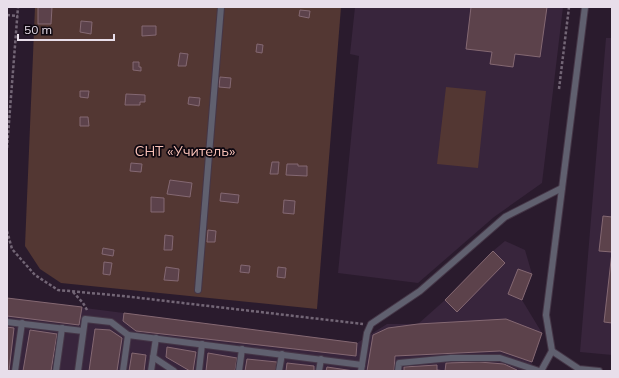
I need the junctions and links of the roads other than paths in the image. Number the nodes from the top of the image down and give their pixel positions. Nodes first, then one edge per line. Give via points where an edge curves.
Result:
1 (221, 7) edge
2 (585, 7) edge
3 (562, 188) junction
4 (198, 290) dead end
5 (7, 322) edge
6 (22, 323) junction
7 (62, 328) junction
8 (83, 331) junction
9 (128, 335) junction
10 (156, 338) junction
11 (202, 344) junction
12 (242, 349) junction
13 (552, 351) junction
14 (282, 354) junction
15 (153, 357) junction
16 (321, 359) junction
17 (362, 368) edge
18 (15, 371) edge
19 (56, 371) edge
20 (78, 371) edge
21 (123, 371) edge
22 (151, 371) edge
23 (174, 371) edge
24 (199, 371) edge
25 (239, 371) edge
26 (279, 371) edge
27 (319, 371) edge
28 (398, 371) edge
29 (540, 371) edge
30 (599, 371) edge

1 - 4 lane
2 - 3 lane
3 - 13 lane via 546,315
3 - 17 lane via 505,217 420,291 371,324 366,333
5 - 6 lane
6 - 7 lane
6 - 18 lane
7 - 8 lane
7 - 19 lane
8 - 9 lane via 85,319 110,322
8 - 20 lane
9 - 10 lane
9 - 21 lane
10 - 11 lane
10 - 15 lane
11 - 12 lane
11 - 24 lane
12 - 14 lane
12 - 25 lane
13 - 29 lane
13 - 30 lane via 579,369
14 - 16 lane
14 - 26 lane
15 - 22 lane
15 - 23 lane
16 - 17 lane
16 - 27 lane
28 - 29 lane via 399,363 451,358 500,358

